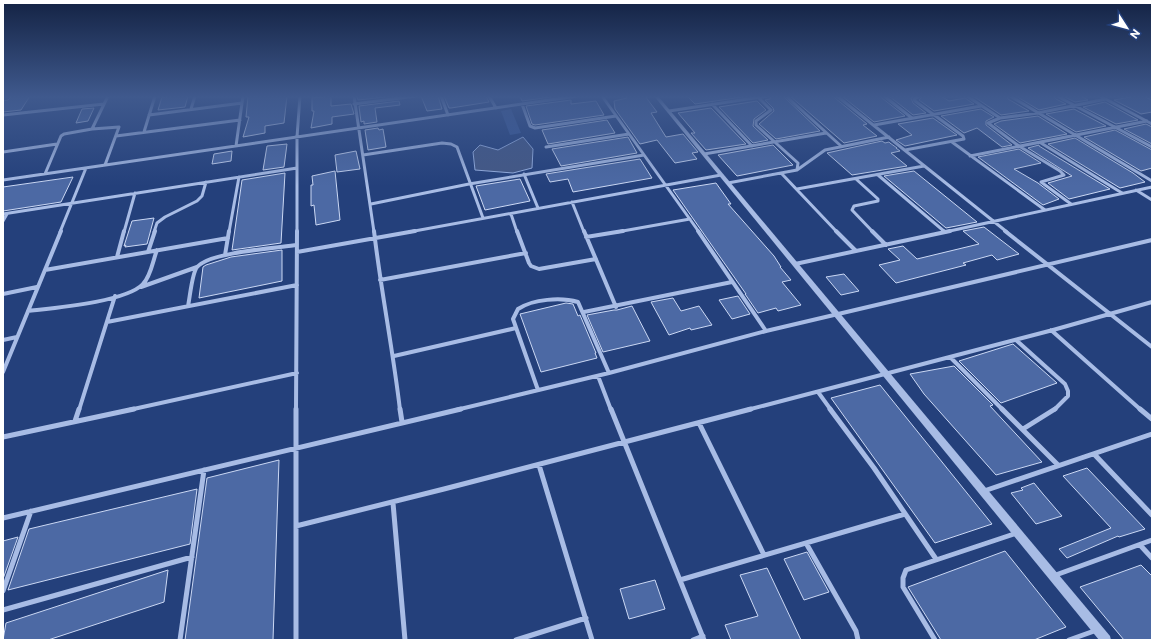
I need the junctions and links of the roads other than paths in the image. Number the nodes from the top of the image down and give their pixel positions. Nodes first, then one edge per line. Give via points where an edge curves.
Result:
1 (93, 126) edge
2 (116, 126) edge
3 (116, 126) edge
4 (146, 126) edge
5 (192, 126) edge
6 (239, 126) edge
7 (298, 126) edge
8 (373, 126) edge
9 (530, 126) edge
10 (548, 126) edge
11 (624, 126) edge
12 (681, 126) edge
13 (733, 126) edge
14 (757, 126) edge
15 (818, 126) edge
16 (875, 126) edge
17 (949, 126) edge
18 (992, 126) edge
19 (1062, 126) edge
20 (1114, 126) edge
21 (1126, 126) edge
22 (359, 128) junction
23 (1118, 128) junction
24 (92, 129) junction
25 (144, 132) junction
26 (826, 133) junction
27 (630, 134) junction
28 (1078, 135) junction
29 (116, 136) junction
30 (297, 137) junction
31 (889, 137) junction
32 (774, 142) junction
33 (952, 142) junction
34 (1041, 143) junction
35 (58, 144) junction
36 (236, 146) junction
37 (752, 146) junction
38 (841, 146) junction
39 (1019, 146) junction
40 (546, 147) dead end
41 (1152, 147) edge
42 (905, 150) junction
43 (3, 152) edge
44 (704, 154) junction
45 (363, 155) junction
46 (644, 155) junction
47 (970, 156) junction
48 (105, 165) junction
49 (924, 166) junction
50 (86, 168) junction
51 (297, 168) junction
52 (797, 170) junction
53 (45, 174) junction
54 (524, 174) junction
55 (721, 174) junction
56 (782, 174) junction
57 (878, 175) junction
58 (239, 177) junction
59 (856, 179) junction
60 (3, 180) edge
61 (1152, 181) edge
62 (206, 182) junction
63 (728, 183) junction
64 (469, 184) junction
65 (665, 185) junction
66 (1152, 187) edge
67 (797, 189) junction
68 (1136, 190) junction
69 (135, 193) junction
70 (1122, 193) junction
71 (1152, 200) edge
72 (72, 202) junction
73 (572, 202) junction
74 (370, 204) junction
75 (1071, 204) junction
76 (538, 208) junction
77 (1045, 210) junction
78 (5, 214) edge
79 (511, 214) junction
80 (483, 218) junction
81 (690, 220) junction
82 (3, 221) edge
83 (994, 221) junction
84 (945, 232) junction
85 (586, 237) junction
86 (228, 238) junction
87 (374, 238) junction
88 (1152, 240) edge
89 (297, 245) junction
90 (886, 245) junction
91 (156, 250) junction
92 (856, 251) junction
93 (148, 252) junction
94 (297, 252) junction
95 (526, 253) junction
96 (225, 255) junction
97 (117, 257) junction
98 (596, 259) junction
99 (795, 264) junction
100 (1048, 264) junction
101 (197, 267) junction
102 (44, 270) junction
103 (380, 280) junction
104 (732, 282) junction
105 (297, 285) junction
106 (37, 287) junction
107 (139, 288) junction
108 (3, 294) edge
109 (115, 296) junction
110 (1152, 302) edge
111 (188, 306) junction
112 (616, 307) junction
113 (28, 311) junction
114 (584, 312) junction
115 (837, 314) junction
116 (1111, 314) junction
117 (106, 322) junction
118 (516, 328) junction
119 (1051, 330) junction
120 (766, 331) junction
121 (17, 337) junction
122 (3, 340) edge
123 (1016, 340) junction
124 (1152, 347) edge
125 (394, 356) junction
126 (950, 357) junction
127 (3, 372) edge
128 (610, 373) junction
129 (886, 373) junction
130 (297, 374) junction
131 (598, 376) junction
132 (538, 390) junction
133 (818, 392) junction
134 (1152, 419) edge
135 (75, 421) junction
136 (402, 422) junction
137 (698, 423) junction
138 (1022, 430) junction
139 (1152, 434) edge
140 (3, 437) edge
141 (625, 443) junction
142 (296, 449) junction
143 (1094, 454) junction
144 (539, 465) junction
145 (1058, 465) junction
146 (204, 470) junction
147 (983, 492) junction
148 (393, 503) junction
149 (31, 511) junction
150 (905, 514) junction
151 (1152, 515) edge
152 (3, 518) edge
153 (296, 526) junction
154 (1017, 533) junction
155 (1152, 540) edge
156 (806, 543) junction
157 (1140, 545) junction
158 (764, 555) junction
159 (192, 557) junction
160 (1152, 558) edge
161 (936, 559) junction
162 (1053, 576) junction
163 (680, 580) junction
164 (3, 591) edge
165 (3, 610) edge
166 (586, 618) junction
167 (1097, 630) junction
168 (704, 638) edge
169 (180, 640) edge
170 (296, 640) edge
171 (405, 640) edge
172 (516, 640) edge
173 (592, 640) edge
174 (693, 640) edge
175 (858, 640) edge
176 (935, 640) edge
177 (1069, 640) edge
178 (1106, 640) edge

1 - 24 street
2 - 29 street via 119,128
3 - 24 street
4 - 25 street
5 - 25 street
6 - 36 street
7 - 30 street
8 - 22 street
9 - 10 street
11 - 27 street
12 - 44 street
13 - 37 street
14 - 32 street
15 - 26 street
16 - 31 street
17 - 33 street via 965,138
18 - 39 street
19 - 28 street
20 - 23 street
21 - 23 street
22 - 30 street
22 - 45 street
23 - 28 street
23 - 41 street
24 - 35 street via 64,134
25 - 29 street
26 - 32 street
26 - 38 street
27 - 40 street
27 - 46 street
28 - 34 street
28 - 61 street
29 - 48 street
30 - 36 street
30 - 51 street
31 - 38 street
31 - 42 street
32 - 37 street
32 - 52 street via 798,163
33 - 42 street
33 - 47 street
34 - 39 street
34 - 70 street
35 - 43 street
35 - 53 street
36 - 48 street
37 - 44 street
38 - 52 street via 821,151
39 - 47 street
39 - 75 street via 1064,175 1041,182
42 - 49 street
44 - 55 street
45 - 64 street via 451,144 457,147
45 - 74 street
46 - 54 street
46 - 65 street
47 - 77 street
48 - 50 street
49 - 57 street
49 - 83 street
50 - 53 street
50 - 72 street
51 - 58 street
51 - 89 street
52 - 56 street
53 - 60 street
54 - 64 street
54 - 76 street
55 - 63 street
55 - 65 street
56 - 63 street
56 - 67 street
57 - 59 street
57 - 84 street
58 - 62 street
58 - 86 street
59 - 67 street
59 - 90 street via 878,201 854,206 852,210
62 - 69 street
62 - 93 street via 198,201 157,223
63 - 99 street
64 - 74 street
64 - 80 street
65 - 73 street
65 - 81 street
66 - 68 street
67 - 92 street
68 - 70 street
68 - 71 street
69 - 72 street
69 - 97 street
70 - 75 street
72 - 78 street
72 - 102 street
73 - 76 street
73 - 85 street
74 - 87 street
75 - 77 street
76 - 79 street
77 - 83 street
78 - 82 street
79 - 80 street
79 - 95 street
80 - 87 street
81 - 85 street
81 - 104 street
83 - 84 street
83 - 100 street
84 - 90 street
85 - 98 street
86 - 91 street
86 - 96 street
87 - 94 street
87 - 103 street
88 - 100 street
89 - 94 street
89 - 96 street
90 - 92 street
91 - 93 street
91 - 107 street via 144,283
92 - 99 street
93 - 97 street
94 - 105 street
95 - 98 street via 531,266 539,269
95 - 103 street
96 - 101 street via 210,259
97 - 102 street
98 - 112 street
99 - 115 street
100 - 115 street
100 - 116 street
101 - 107 street
101 - 111 street
102 - 106 street
103 - 125 street
104 - 112 street
104 - 120 street
105 - 111 street
105 - 130 street
106 - 108 street
106 - 113 street
107 - 109 street
109 - 113 street
109 - 117 street
110 - 116 street
111 - 117 street
112 - 114 street
113 - 121 street
114 - 118 street via 573,299 547,301 520,308 514,313
114 - 128 street
115 - 120 street
115 - 129 street
116 - 119 street
116 - 124 street
117 - 135 street
118 - 125 street
118 - 132 street
119 - 123 street
119 - 134 street
120 - 128 street
121 - 122 street
121 - 127 street
123 - 126 street
123 - 138 street via 1065,384 1069,391 1068,396 1049,414
125 - 136 street
126 - 129 street
126 - 138 street
128 - 131 street
129 - 133 street
129 - 147 street
130 - 135 street
130 - 142 street
131 - 132 street
131 - 141 street
132 - 136 street
133 - 137 street
133 - 150 street
135 - 140 street
136 - 142 street
137 - 141 street
137 - 158 street
138 - 145 street
139 - 143 street
141 - 144 street
141 - 163 street
142 - 146 street
142 - 153 street
143 - 145 street
143 - 151 street
144 - 148 street
144 - 166 street
145 - 147 street
146 - 149 street
146 - 159 street
147 - 154 street
148 - 153 street
148 - 171 street
149 - 152 street
149 - 164 street
150 - 156 street
150 - 161 street
153 - 170 street
154 - 161 street
154 - 162 street
155 - 157 street
156 - 158 street
156 - 175 street via 856,631
157 - 160 street
157 - 162 street
158 - 163 street
159 - 165 street
159 - 169 street
161 - 176 street via 906,570 902,578 903,587
162 - 167 street
163 - 168 street
166 - 172 street
166 - 173 street
167 - 177 street
167 - 178 street
168 - 174 street

